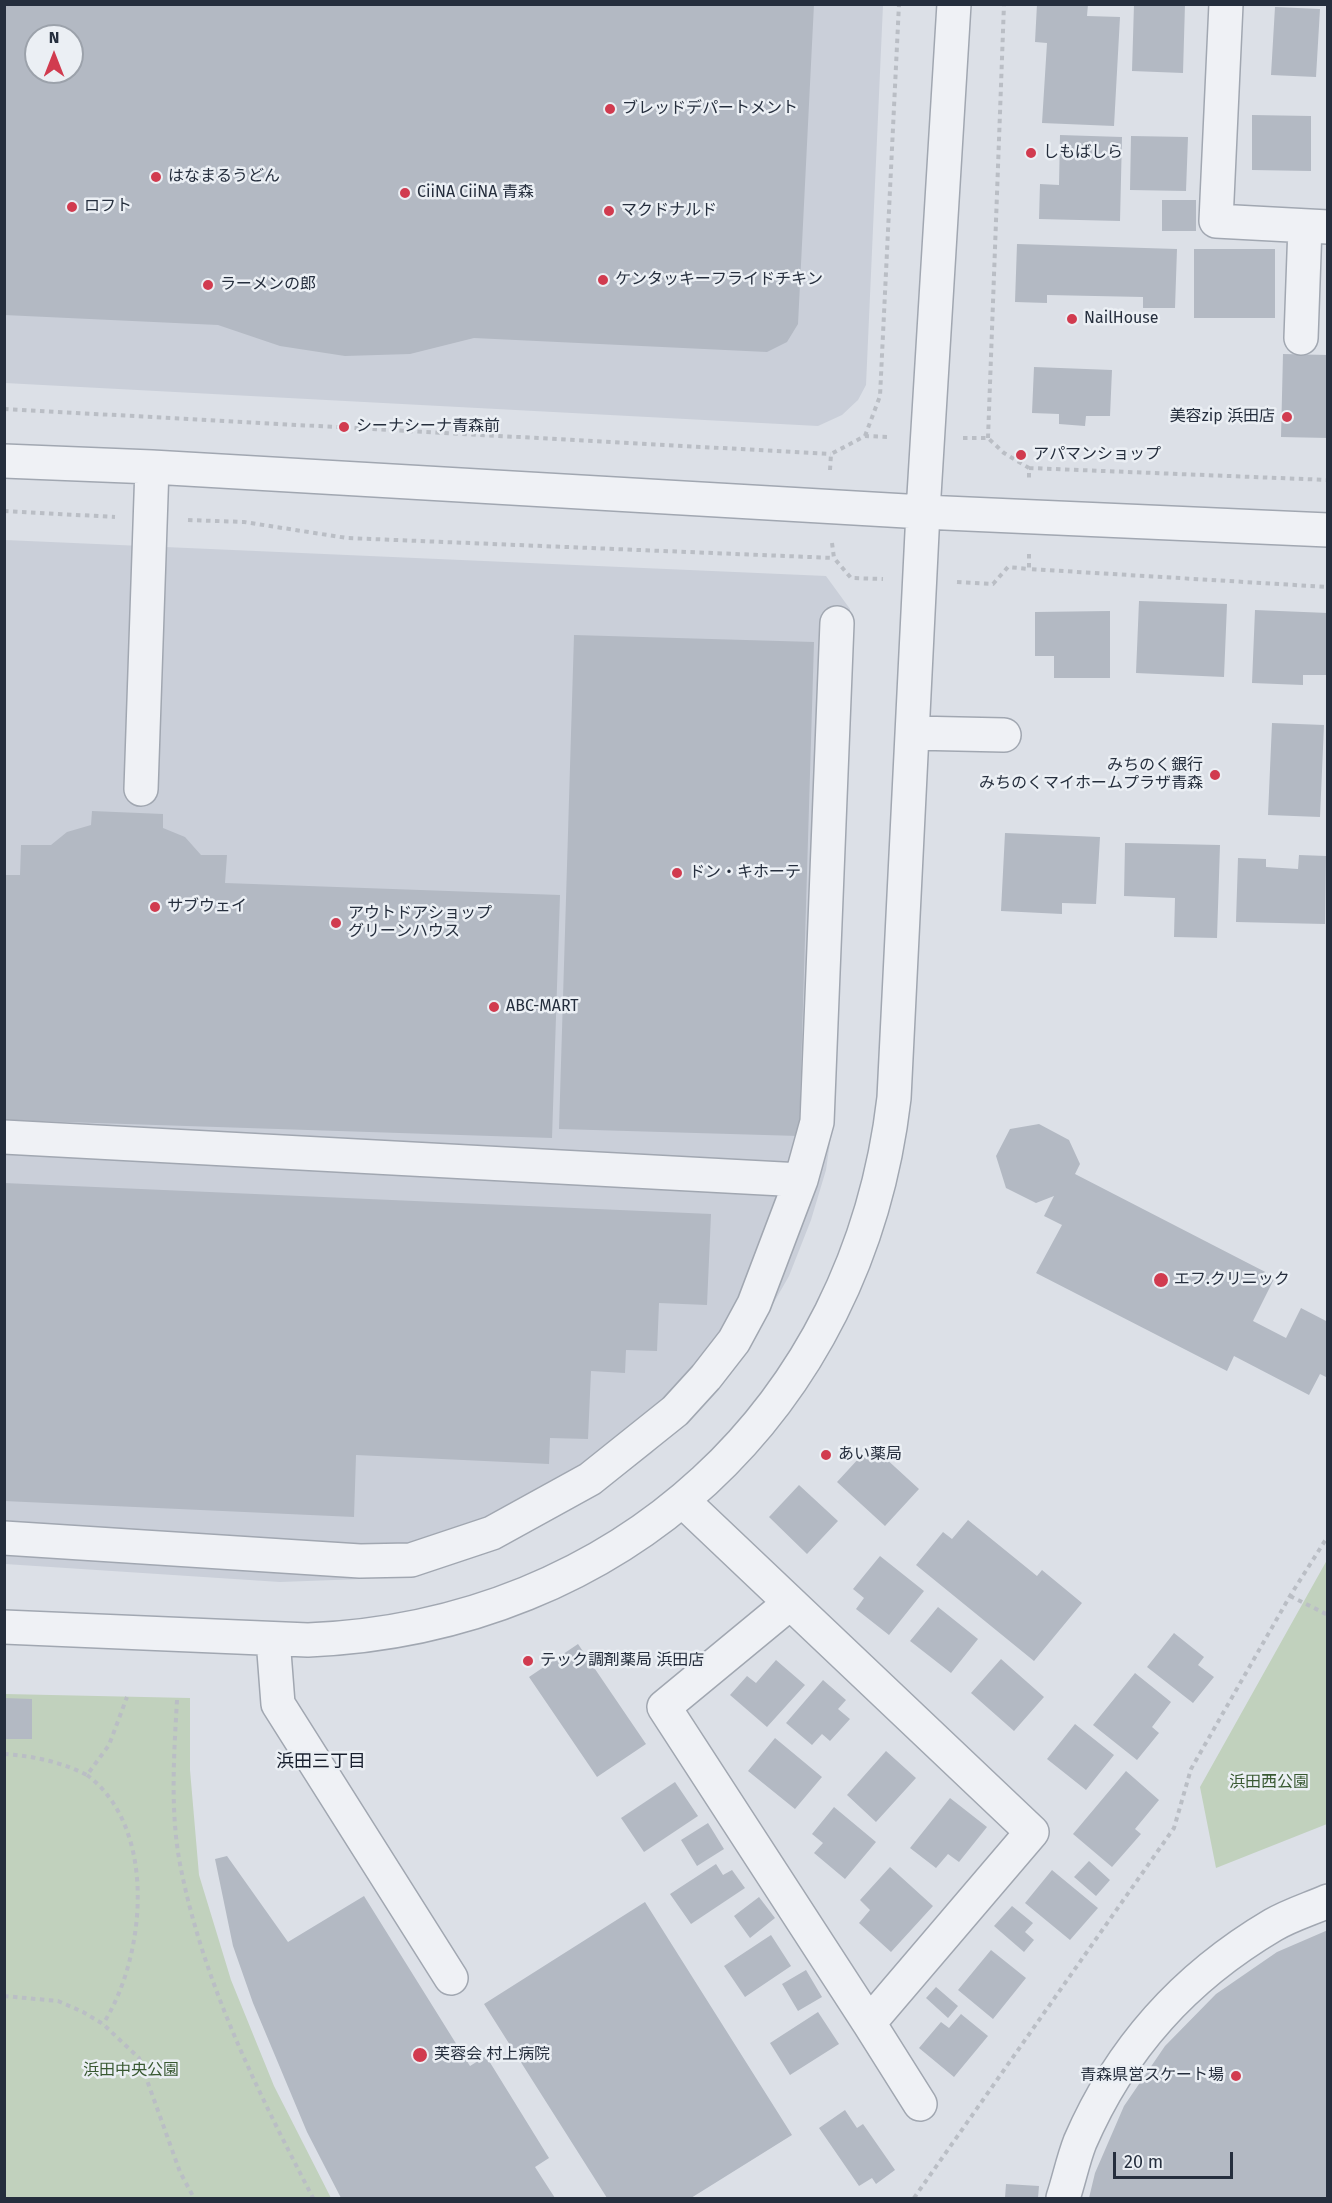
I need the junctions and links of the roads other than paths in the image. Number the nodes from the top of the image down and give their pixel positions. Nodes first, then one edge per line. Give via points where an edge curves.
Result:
1 (954, 4) edge
2 (1226, 4) edge
3 (1316, 226) edge
4 (1301, 338) dead end
5 (4, 461) edge
6 (152, 467) junction
7 (923, 512) junction
8 (1328, 530) edge
9 (837, 622) dead end
10 (913, 733) junction
11 (1004, 735) dead end
12 (141, 789) dead end
13 (4, 1137) edge
14 (801, 1180) junction
15 (683, 1501) junction
16 (4, 1538) edge
17 (790, 1603) junction
18 (4, 1627) edge
19 (273, 1639) junction
20 (1328, 1901) edge
21 (451, 1978) dead end
22 (869, 2023) junction
23 (920, 2104) dead end
24 (1063, 2199) edge

1 - 7 street
2 - 3 street via 1216,221
3 - 4 street
5 - 6 street
6 - 7 street
6 - 12 street
7 - 8 street
7 - 10 street
9 - 14 street via 817,1122
10 - 11 street
10 - 15 street via 894,1098 874,1203 843,1289 791,1382 758,1425
13 - 14 street
14 - 16 street via 754,1304 734,1341 706,1377 675,1411 590,1479 492,1533 411,1560 360,1561
15 - 17 street
15 - 19 street via 639,1535 593,1563 493,1608 399,1632 356,1638
17 - 22 street via 664,1707
17 - 22 street via 1032,1832
18 - 19 street
19 - 21 street via 278,1704
20 - 24 street via 1275,1924 1222,1959 1158,2016 1113,2076 1080,2143
22 - 23 street

